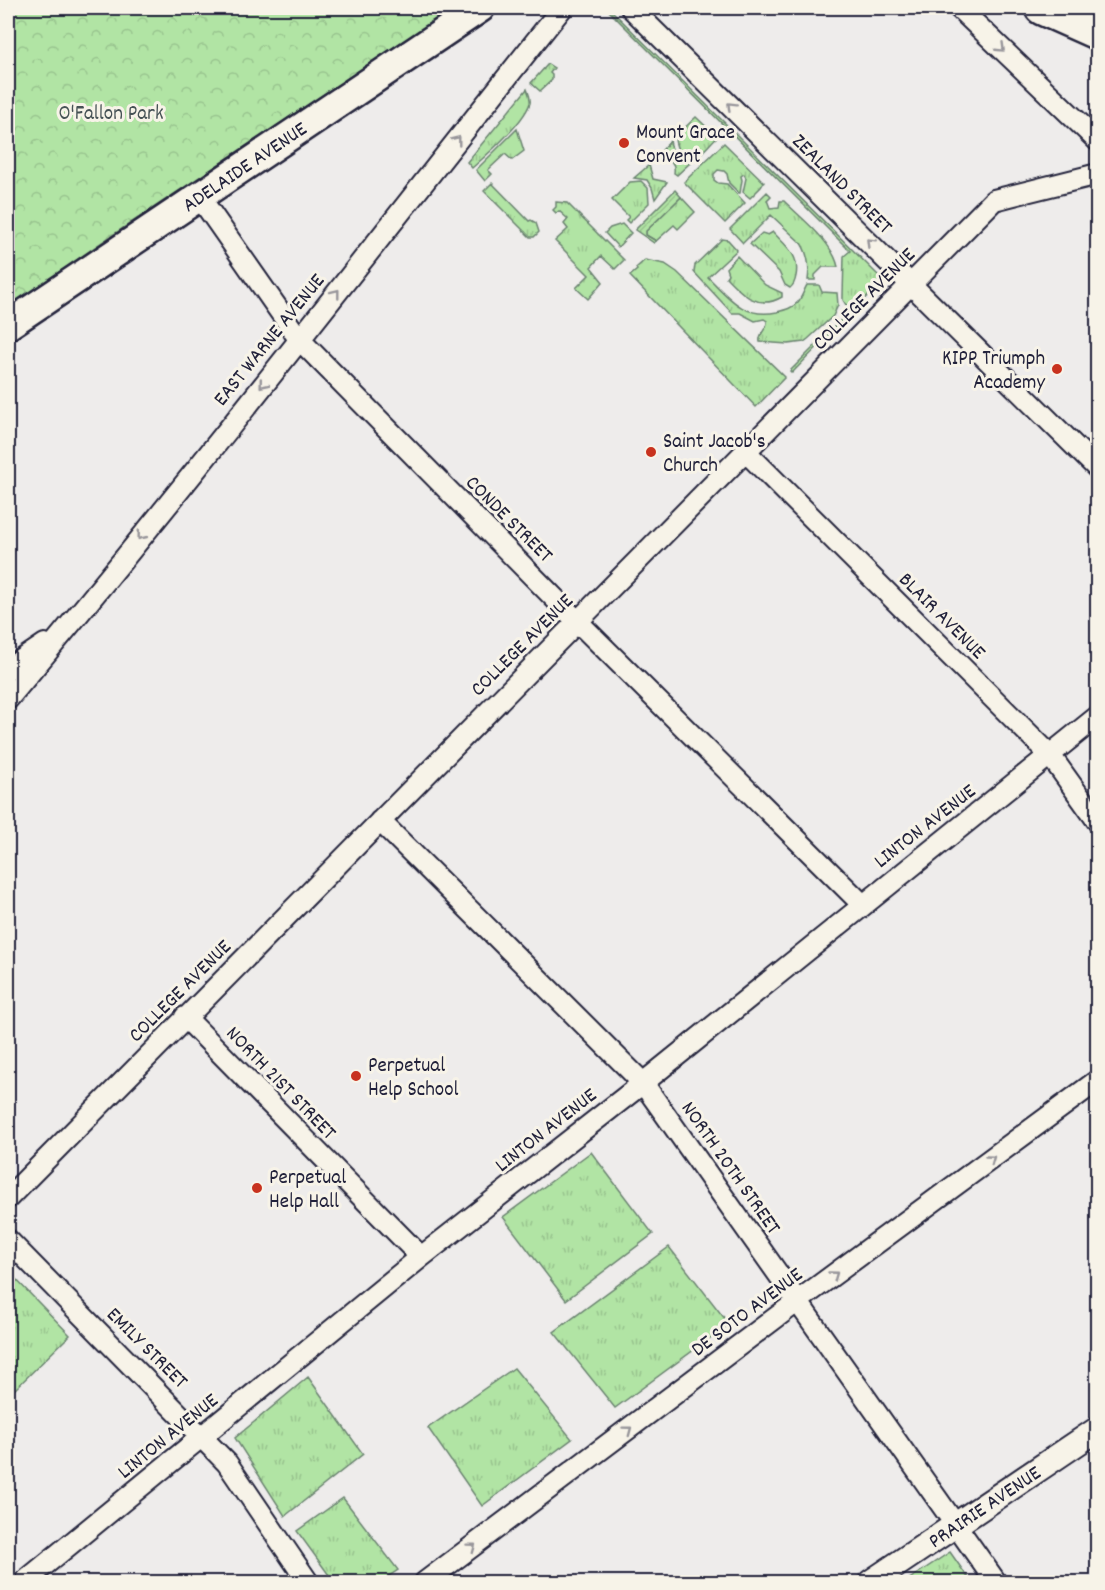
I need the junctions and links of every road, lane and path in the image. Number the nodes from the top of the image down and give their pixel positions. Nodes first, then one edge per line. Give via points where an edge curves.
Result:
1 (480, 8) edge
2 (562, 8) edge
3 (631, 8) edge
4 (959, 8) edge
5 (1042, 8) edge
6 (1098, 33) edge
7 (1098, 141) edge
8 (1098, 174) edge
9 (199, 196) junction
10 (912, 284) junction
11 (8, 325) edge
12 (299, 339) junction
13 (745, 451) junction
14 (1098, 469) edge
15 (577, 621) junction
16 (65, 630) junction
17 (8, 669) edge
18 (8, 699) edge
19 (1098, 716) edge
20 (1050, 755) junction
21 (380, 821) junction
22 (1098, 822) edge
23 (862, 904) junction
24 (186, 1017) junction
25 (1098, 1080) edge
26 (643, 1083) junction
27 (8, 1198) edge
28 (8, 1240) edge
29 (421, 1257) junction
30 (798, 1301) junction
31 (1098, 1429) edge
32 (202, 1437) junction
33 (957, 1525) junction
34 (24, 1582) edge
35 (308, 1582) edge
36 (425, 1582) edge
37 (871, 1582) edge
38 (996, 1582) edge

1 - 9 main road, ADELAIDE AVENUE
12 -> 2 street, EAST WARNE AVENUE
10 -> 3 street, ZEALAND STREET
4 -> 7 street
5 - 6 highway
8 - 10 street, COLLEGE AVENUE via 994,200
9 - 11 main road, ADELAIDE AVENUE
9 - 12 street, CONDE STREET
10 - 13 street, COLLEGE AVENUE
10 - 14 street, ZEALAND STREET
12 - 15 street, CONDE STREET
12 -> 16 street, EAST WARNE AVENUE
13 - 15 street, COLLEGE AVENUE
13 - 20 street, BLAIR AVENUE
15 - 21 street, COLLEGE AVENUE
15 - 23 street, CONDE STREET
16 - 17 street
16 - 18 street, EAST WARNE AVENUE
19 - 20 street, LINTON AVENUE
20 - 22 street, BLAIR AVENUE
20 - 23 street, LINTON AVENUE
21 - 24 street, COLLEGE AVENUE
21 - 26 street, NORTH 20TH STREET
23 - 26 street, LINTON AVENUE
24 - 27 street, COLLEGE AVENUE
24 - 29 street, NORTH 21ST STREET
30 -> 25 street, DE SOTO AVENUE
26 - 29 street, LINTON AVENUE
26 - 30 street, NORTH 20TH STREET
28 - 32 street, EMILY STREET
29 - 32 street, LINTON AVENUE
30 - 33 street, NORTH 20TH STREET
36 -> 30 street, DE SOTO AVENUE
31 - 33 street, PRAIRIE AVENUE
32 - 34 street, LINTON AVENUE
32 - 35 street, EMILY STREET via 226,1463
33 - 37 street, PRAIRIE AVENUE
33 - 38 street, NORTH 20TH STREET

